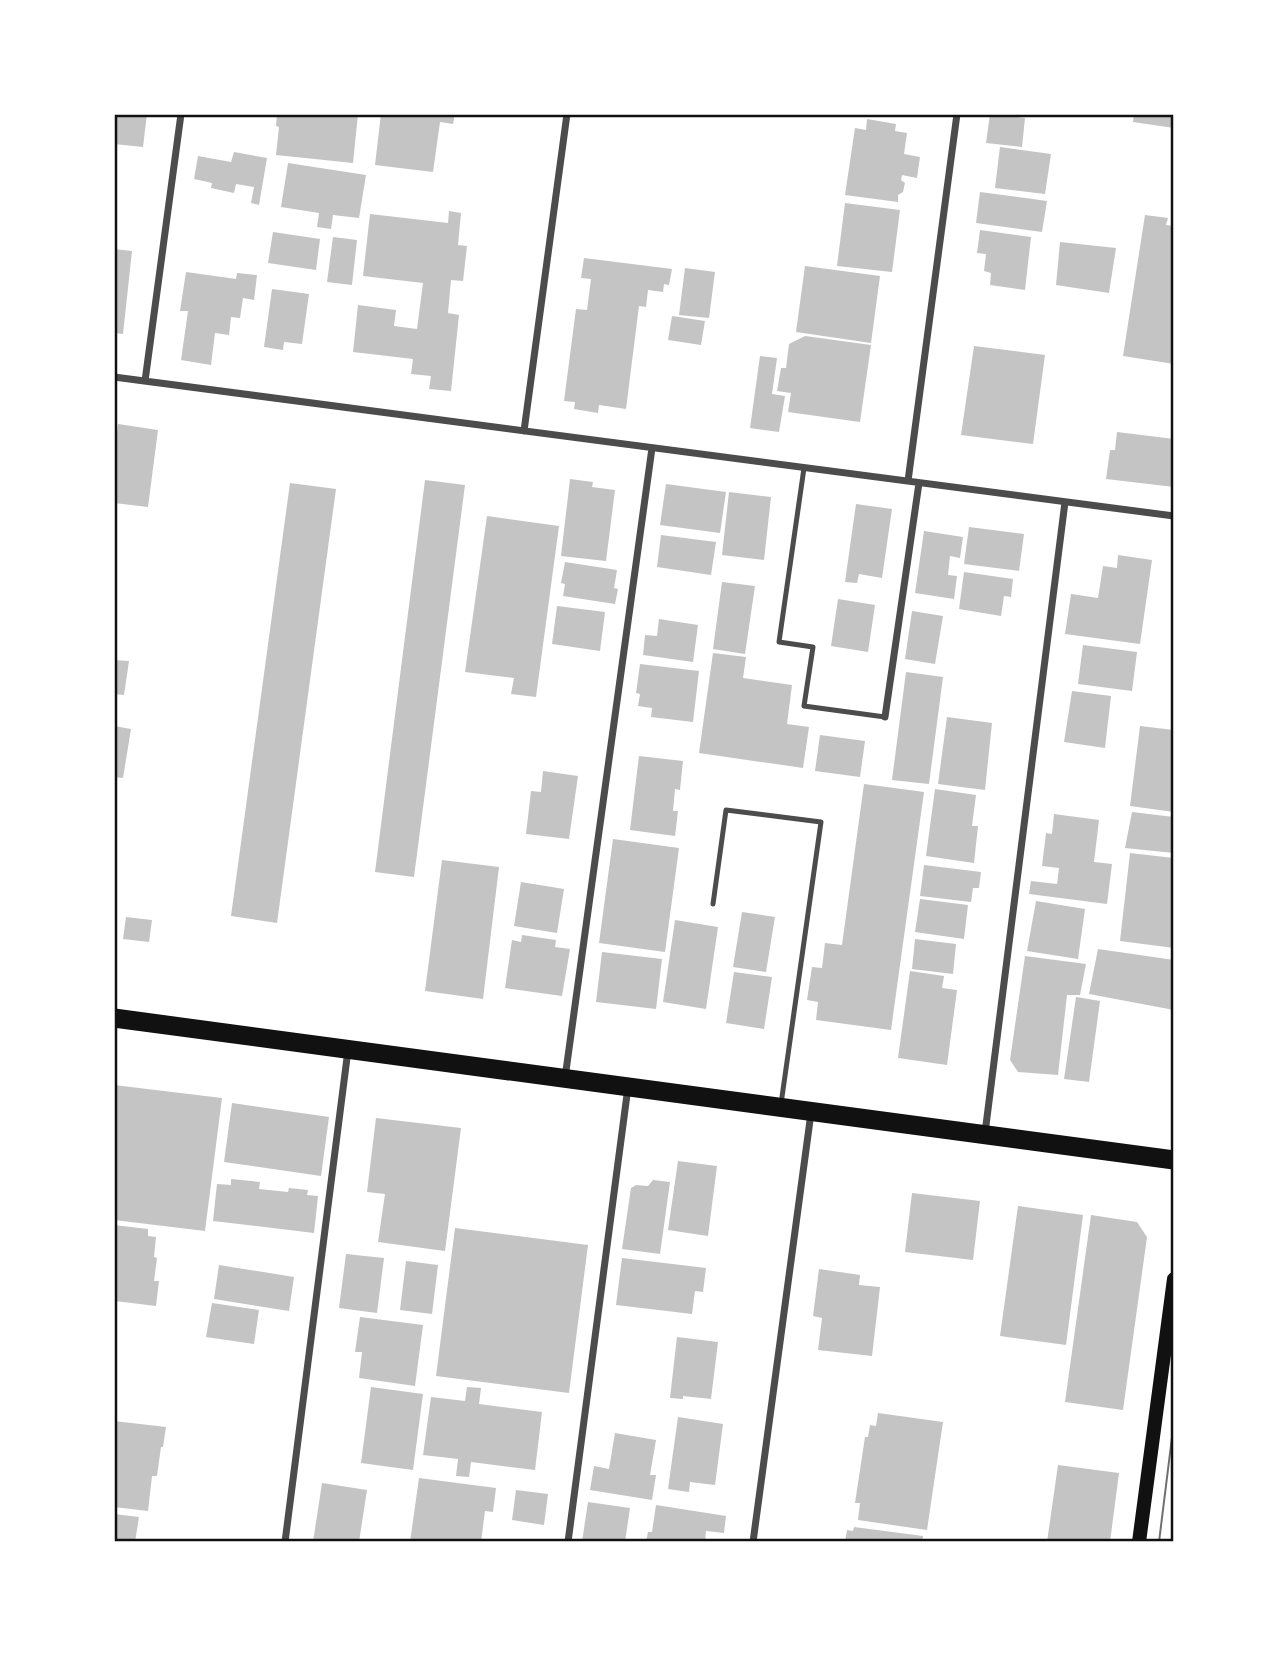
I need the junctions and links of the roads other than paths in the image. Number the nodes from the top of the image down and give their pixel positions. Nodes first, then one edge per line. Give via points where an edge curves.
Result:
1 (181, 114) edge
2 (567, 114) edge
3 (957, 114) edge
4 (114, 377) edge
5 (145, 381) junction
6 (523, 431) junction
7 (652, 448) junction
8 (804, 468) junction
9 (908, 481) junction
10 (919, 483) junction
11 (1065, 502) junction
12 (1174, 516) edge
13 (885, 718) joint
14 (713, 904) dead end
15 (114, 1018) edge
16 (348, 1049) junction
17 (565, 1078) junction
18 (628, 1086) junction
19 (781, 1107) junction
20 (812, 1111) junction
21 (985, 1135) junction
22 (1174, 1160) edge
23 (1174, 1279) edge
24 (285, 1542) edge
25 (568, 1542) edge
26 (753, 1542) edge
27 (1139, 1542) edge

1 - 5 street
2 - 6 street
3 - 9 street
4 - 5 street
5 - 6 street
6 - 7 street
7 - 8 street
7 - 17 street
8 - 9 street
8 - 13 lane via 779,642 813,647 804,706
9 - 10 street
10 - 11 street
10 - 13 street
11 - 12 street
11 - 21 street
14 - 19 lane via 726,810 821,822
15 - 16 highway
16 - 17 highway
16 - 24 street
17 - 18 highway
18 - 19 highway
18 - 25 street
19 - 20 highway
20 - 21 highway
20 - 26 street
21 - 22 highway
23 - 27 main road

